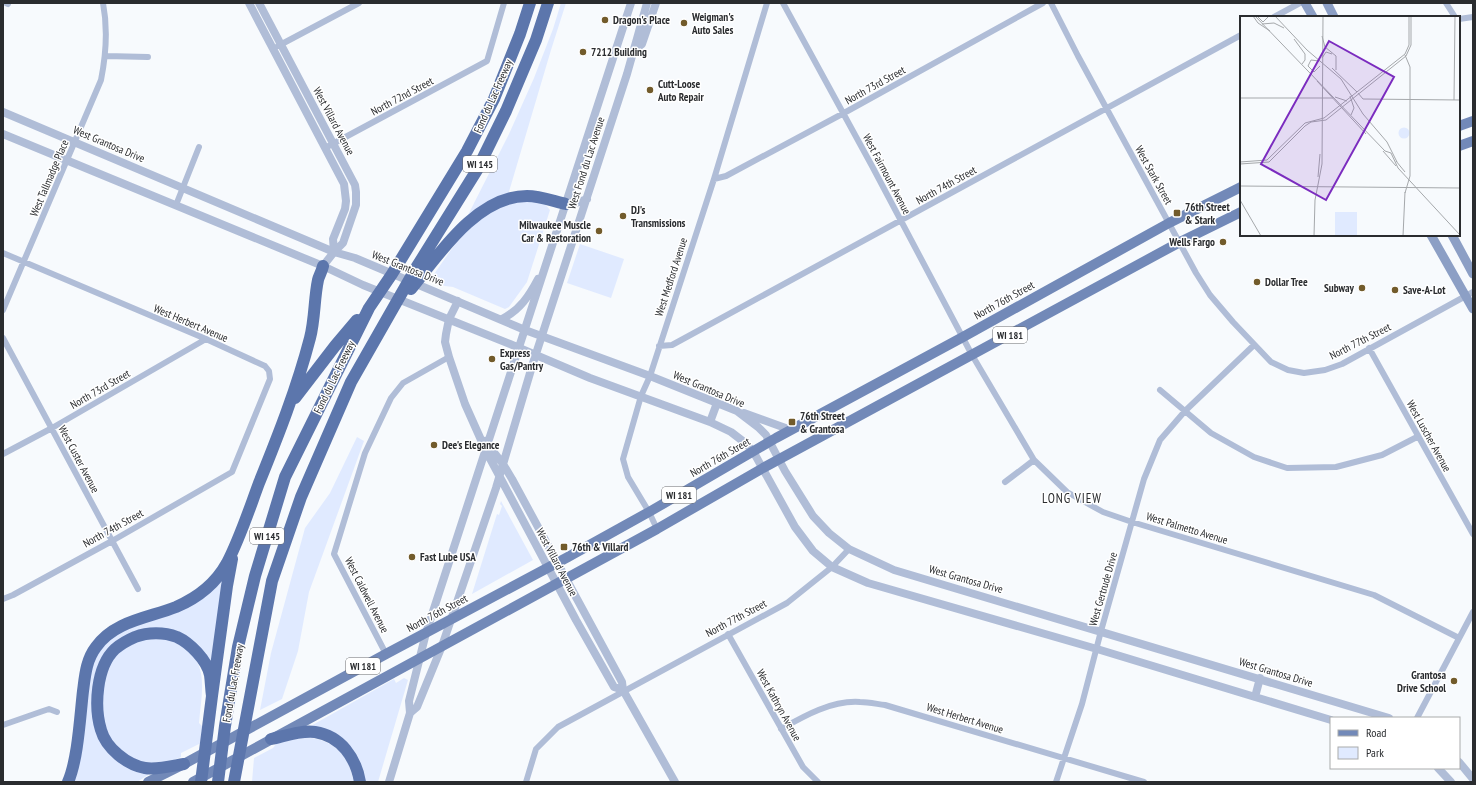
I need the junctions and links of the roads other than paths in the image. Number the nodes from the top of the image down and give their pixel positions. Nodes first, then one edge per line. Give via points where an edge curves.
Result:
1 (103, 3) edge
2 (249, 3) edge
3 (259, 3) edge
4 (359, 3) edge
5 (504, 3) edge
6 (530, 3) edge
7 (548, 3) edge
8 (631, 3) edge
9 (647, 3) edge
10 (656, 3) edge
11 (767, 3) edge
12 (783, 3) edge
13 (1044, 3) edge
14 (1051, 3) edge
15 (1300, 3) edge
16 (1306, 3) edge
17 (1327, 3) edge
18 (1446, 3) edge
19 (1276, 16) edge
20 (1312, 16) edge
21 (1334, 16) edge
22 (1454, 16) edge
23 (1473, 17) edge
24 (1460, 19) edge
25 (1240, 36) edge
26 (277, 46) junction
27 (633, 51) junction
28 (106, 56) junction
29 (148, 57) dead end
30 (1106, 108) junction
31 (3, 112) edge
32 (844, 114) junction
33 (1473, 121) edge
34 (1460, 126) edge
35 (3, 134) edge
36 (1473, 141) edge
37 (74, 142) junction
38 (334, 144) junction
39 (1460, 146) edge
40 (199, 147) dead end
41 (326, 148) junction
42 (67, 160) junction
43 (714, 179) junction
44 (183, 188) junction
45 (1240, 188) edge
46 (587, 199) junction
47 (566, 204) junction
48 (176, 205) junction
49 (1240, 212) edge
50 (901, 221) junction
51 (1169, 223) junction
52 (1433, 236) edge
53 (1453, 236) edge
54 (1180, 242) junction
55 (334, 252) junction
56 (3, 253) edge
57 (24, 262) junction
58 (548, 262) junction
59 (323, 266) junction
60 (1473, 274) edge
61 (1469, 294) edge
62 (458, 301) junction
63 (369, 308) junction
64 (1473, 309) edge
65 (3, 310) edge
66 (389, 314) junction
67 (449, 319) junction
68 (502, 320) junction
69 (525, 330) junction
70 (543, 336) junction
71 (963, 337) junction
72 (3, 338) edge
73 (206, 339) junction
74 (1254, 345) junction
75 (659, 346) junction
76 (519, 348) junction
77 (1369, 348) junction
78 (536, 355) junction
79 (972, 355) junction
80 (448, 357) junction
81 (650, 376) junction
82 (1160, 390) dead end
83 (641, 396) junction
84 (717, 403) junction
85 (290, 405) junction
86 (737, 411) junction
87 (1185, 411) junction
88 (710, 422) junction
89 (52, 428) junction
90 (791, 430) junction
91 (1418, 437) junction
92 (769, 442) junction
93 (487, 447) junction
94 (753, 451) junction
95 (3, 454) edge
96 (779, 460) junction
97 (1034, 460) junction
98 (503, 464) junction
99 (763, 468) junction
100 (232, 472) joint
101 (500, 477) junction
102 (1005, 482) dead end
103 (649, 512) junction
104 (1132, 522) junction
105 (657, 529) junction
106 (1473, 534) edge
107 (238, 539) junction
108 (112, 541) junction
109 (848, 549) junction
110 (557, 562) junction
111 (832, 566) junction
112 (547, 567) junction
113 (566, 578) junction
114 (556, 584) junction
115 (138, 588) dead end
116 (3, 599) edge
117 (1473, 612) edge
118 (449, 620) junction
119 (1101, 631) junction
120 (426, 632) junction
121 (728, 634) junction
122 (1459, 638) junction
123 (442, 646) junction
124 (1097, 649) junction
125 (386, 654) junction
126 (420, 657) junction
127 (1260, 678) junction
128 (623, 690) junction
129 (212, 696) junction
130 (1255, 697) junction
131 (57, 712) dead end
132 (410, 713) junction
133 (1386, 717) edge
134 (1418, 717) edge
135 (1330, 720) edge
136 (3, 725) edge
137 (781, 729) junction
138 (271, 740) junction
139 (1063, 758) junction
140 (1460, 763) edge
141 (184, 764) junction
142 (1439, 769) edge
143 (1473, 779) edge
144 (235, 780) edge
145 (68, 782) edge
146 (148, 782) edge
147 (193, 782) edge
148 (202, 782) edge
149 (218, 782) edge
150 (360, 782) edge
151 (389, 782) edge
152 (526, 782) edge
153 (675, 782) edge
154 (818, 782) edge
155 (1056, 782) edge
156 (1144, 782) edge
157 (1451, 782) edge

1 - 28 street, West Tallmadge Place
2 - 26 street, West Villard Avenue
3 - 26 street, West Villard Avenue
4 - 26 street
5 - 38 street, North 72nd Street via 487,61
6 - 63 highway, Fond du Lac Freeway / WI 145 via 494,99 467,151
7 - 66 highway, Fond du Lac Freeway / WI 145 via 536,40 506,111 477,170
8 - 47 street, West Fond du Lac Avenue
9 - 27 street, West Fond du Lac Avenue
10 - 27 street via 642,44
11 - 43 street, West Medford Avenue
12 - 32 street, West Fairmount Avenue
13 - 32 street, North 73rd Street
14 - 30 street, West Stark Street
15 - 19 street
16 - 20 main road
17 - 21 main road
18 - 22 street
23 - 24 street
25 - 30 street, North 74th Street
26 - 38 street, West Villard Avenue
26 - 41 street, West Villard Avenue
27 - 46 street, West Fond du Lac Avenue
28 - 29 street
28 - 37 street, West Tallmadge Place via 101,80
30 - 50 street, North 74th Street
30 - 51 street, West Stark Street
31 - 37 street, West Grantosa Drive
32 - 43 street, North 73rd Street via 726,176
32 - 50 street, West Fairmount Avenue
33 - 34 main road
35 - 42 street
36 - 39 main road
37 - 42 street, West Tallmadge Place
37 - 44 street, West Grantosa Drive
38 - 41 street, North 72nd Street
38 - 55 street, West Villard Avenue via 352,179 356,199 343,244
40 - 44 street
41 - 55 street, West Villard Avenue via 346,193 345,209 333,239
42 - 48 street
42 - 57 street, West Tallmadge Place
43 - 75 street, West Medford Avenue
44 - 48 street
44 - 55 street, West Grantosa Drive
45 - 51 main road, North 76th Street / WI 181
46 - 47 street
46 - 70 street, West Fond du Lac Avenue
47 - 58 street, West Fond du Lac Avenue
47 - 66 highway via 524,196 481,211 453,237
48 - 59 street
49 - 54 main road, WI 181
50 - 71 street, West Fairmount Avenue
50 - 75 street, North 74th Street via 672,345
51 - 54 street, West Stark Street
51 - 71 main road, North 76th Street / WI 181
52 - 61 main road
53 - 60 main road
54 - 74 street, West Stark Street via 1210,295
54 - 79 main road, WI 181
55 - 59 street, West Villard Avenue
55 - 62 street, West Grantosa Drive
56 - 57 street, West Herbert Avenue
57 - 65 street, West Tallmadge Place
57 - 73 street, West Herbert Avenue
58 - 68 street via 521,306
58 - 69 street, West Fond du Lac Avenue
59 - 67 street via 363,285
59 - 85 highway via 318,280 311,336
61 - 64 main road
61 - 77 street, North 77th Street
62 - 67 street, West Villard Avenue
62 - 68 street, West Grantosa Drive
63 - 85 highway via 335,346
63 - 149 highway, Fond du Lac Freeway / WI 145 via 285,477 254,576 238,647
66 - 144 highway, Fond du Lac Freeway / WI 145 via 351,382 332,425 301,497 272,581
67 - 76 street
67 - 80 street, West Villard Avenue via 445,342
68 - 69 street, West Grantosa Drive
69 - 70 street, West Grantosa Drive
69 - 76 street, West Fond du Lac Avenue
70 - 78 street, West Fond du Lac Avenue
70 - 81 street, West Grantosa Drive
71 - 79 street, West Fairmount Avenue
71 - 90 main road, North 76th Street / WI 181
72 - 89 street, West Custer Avenue
73 - 89 street, North 73rd Street
73 - 100 street, West Herbert Avenue via 265,366 269,371 270,378
74 - 77 street, North 77th Street via 1271,362 1288,370 1304,373 1342,364
74 - 87 street, West Gertrude Drive
75 - 81 street, West Medford Avenue
76 - 78 street
76 - 93 street, West Fond du Lac Avenue
77 - 91 street, West Luscher Avenue
78 - 83 street
78 - 98 street, West Fond du Lac Avenue
79 - 96 main road, WI 181
79 - 97 street, West Palmetto Avenue
80 - 93 street, West Villard Avenue via 465,404
80 - 125 street, West Caldwell Avenue via 403,382 391,398 364,453 334,554
81 - 83 street, West Medford Avenue
81 - 84 street, West Grantosa Drive
82 - 87 street
83 - 88 street
83 - 103 street, West Medford Avenue via 623,459 628,477
84 - 86 street, West Grantosa Drive
84 - 88 street
85 - 107 highway
86 - 90 street
86 - 92 street, West Grantosa Drive via 758,427
87 - 91 street via 1211,433 1254,458 1287,468 1336,467 1382,455
87 - 104 street, West Gertrude Drive via 1160,440 1144,479
88 - 94 street via 731,432
89 - 95 street, North 73rd Street
89 - 108 street, West Custer Avenue
90 - 92 main road, North 76th Street / WI 181
91 - 106 street, West Luscher Avenue
92 - 94 main road, North 76th Street / WI 181
92 - 96 street, West Grantosa Drive
93 - 98 street, West Villard Avenue
93 - 101 street, West Villard Avenue
93 - 120 street, West Fond du Lac Avenue
94 - 99 street
94 - 103 main road, North 76th Street / WI 181
96 - 99 main road, WI 181
96 - 109 street, West Grantosa Drive via 813,516
97 - 102 street
97 - 104 street, West Palmetto Avenue via 1067,492 1103,512
98 - 101 street, West Fond du Lac Avenue
98 - 110 street, West Villard Avenue
99 - 105 main road, WI 181
99 - 111 street via 795,527 813,551
100 - 108 street, North 74th Street
101 - 112 street, West Villard Avenue
101 - 118 street, West Fond du Lac Avenue
103 - 105 street, West Medford Avenue
103 - 110 main road, North 76th Street / WI 181
104 - 119 street, West Gertrude Drive
104 - 122 street, West Palmetto Avenue via 1374,595
105 - 113 main road, WI 181
107 - 129 highway via 227,586
107 - 145 highway via 217,578 202,592 176,607 123,625 103,638 95,648 86,672 77,741
108 - 115 street, West Custer Avenue
108 - 116 street, North 74th Street
109 - 111 street, North 77th Street
109 - 119 street, West Grantosa Drive via 894,570
110 - 112 main road, North 76th Street / WI 181
110 - 113 street, West Villard Avenue
111 - 121 street, North 77th Street via 787,603
111 - 124 street via 868,583
112 - 114 street, West Villard Avenue
112 - 118 main road, North 76th Street / WI 181
113 - 114 main road, WI 181
113 - 128 street, West Villard Avenue via 622,682
114 - 123 main road, WI 181
114 - 128 street, West Villard Avenue via 614,686
117 - 122 street
118 - 120 main road, North 76th Street / WI 181
118 - 123 street, West Fond du Lac Avenue
119 - 124 street, West Gertrude Drive
119 - 127 street, West Grantosa Drive
120 - 125 main road, North 76th Street / WI 181
120 - 126 street, West Fond du Lac Avenue
121 - 128 street, North 77th Street
121 - 137 street, West Kathryn Avenue
122 - 134 street
123 - 126 main road, WI 181
123 - 132 street, West Fond du Lac Avenue via 417,707
124 - 130 street
124 - 139 street, West Gertrude Drive via 1082,704
125 - 141 main road, North 76th Street / WI 181
126 - 132 street, West Fond du Lac Avenue via 409,701
126 - 138 main road, WI 181
127 - 130 street
127 - 133 street, West Grantosa Drive
128 - 152 street via 558,727 536,749
128 - 153 street, West Villard Avenue
129 - 141 highway via 210,674 202,660 184,641 170,635 156,633 134,638 114,650 104,664 99,685 98,715 106,740 115,751 137,766 145,768
129 - 148 highway
130 - 135 street
131 - 136 street via 49,709
132 - 151 street, West Fond du Lac Avenue
137 - 139 street, West Herbert Avenue via 804,716 834,705 859,701 885,705
137 - 154 street, West Kathryn Avenue via 803,767
138 - 147 main road, WI 181
138 - 150 highway via 313,732 329,737 341,744 349,753 355,763
139 - 155 street, West Gertrude Drive
139 - 156 street, West Herbert Avenue
140 - 143 street
141 - 146 main road, North 76th Street / WI 181
142 - 157 street

